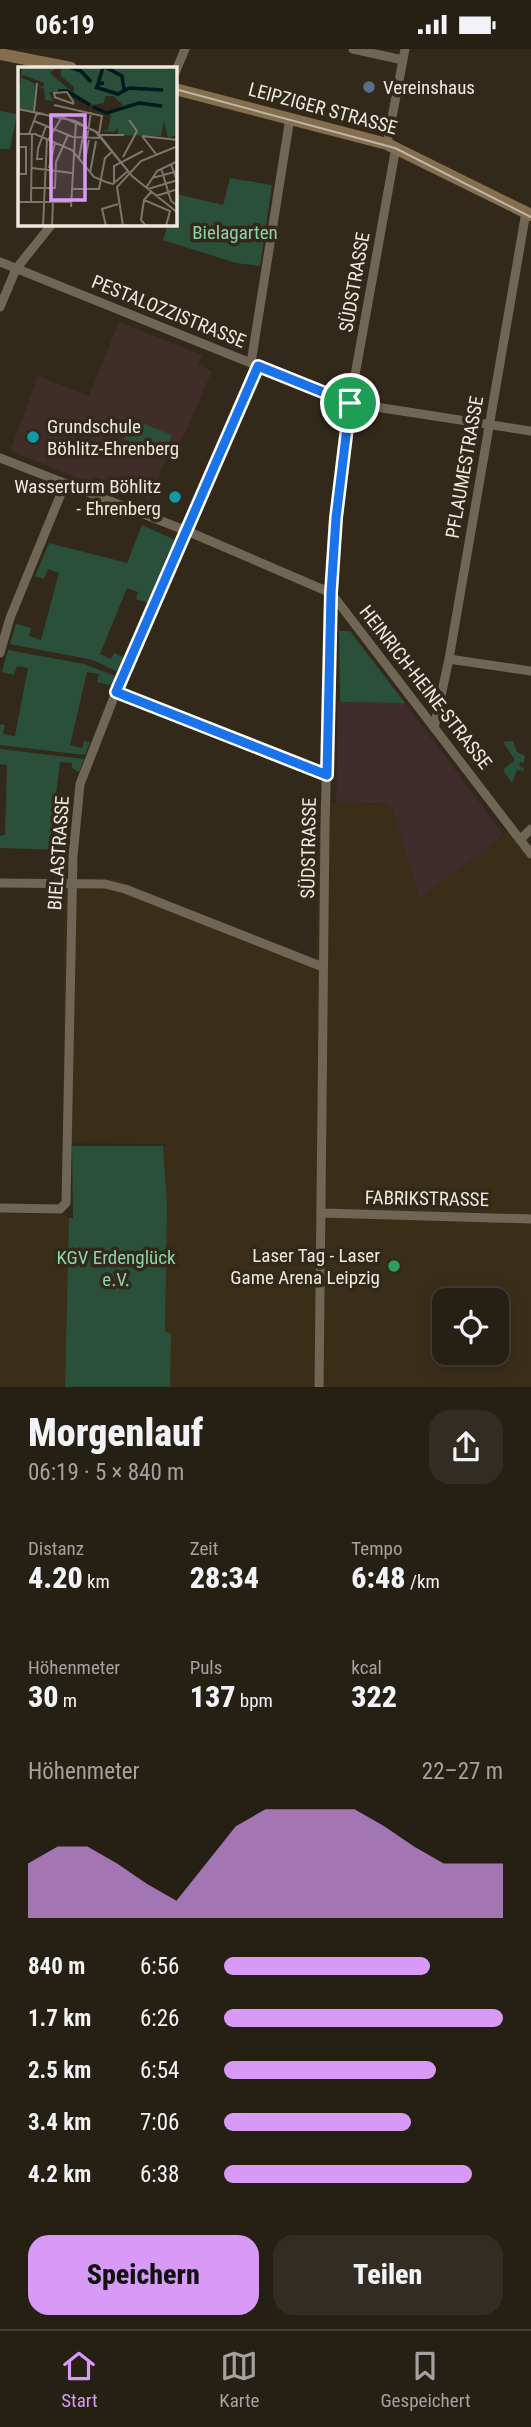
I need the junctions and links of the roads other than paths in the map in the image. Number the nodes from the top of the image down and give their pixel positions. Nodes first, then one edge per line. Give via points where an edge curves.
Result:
1 (185, 49) edge
2 (353, 49) edge
3 (405, 49) edge
4 (0, 54) edge
5 (403, 59) junction
6 (66, 67) edge
7 (177, 68) edge
8 (177, 90) edge
9 (290, 118) junction
10 (392, 145) junction
11 (529, 213) edge
12 (50, 226) edge
13 (0, 263) edge
14 (16, 269) junction
15 (0, 307) edge
16 (254, 364) junction
17 (350, 403) junction
18 (489, 424) junction
19 (531, 431) edge
20 (0, 458) edge
21 (65, 484) junction
22 (187, 531) junction
23 (331, 593) junction
24 (0, 653) edge
25 (449, 659) junction
26 (531, 671) edge
27 (116, 692) junction
28 (434, 728) junction
29 (327, 775) junction
30 (531, 829) edge
31 (520, 840) junction
32 (531, 855) edge
33 (0, 883) edge
34 (72, 884) junction
35 (323, 967) junction
36 (0, 1208) edge
37 (323, 1213) junction
38 (531, 1219) edge
39 (319, 1387) edge

1 - 7 street
2 - 5 street
3 - 5 street, SÜDSTRASSE
4 - 6 street
5 - 10 street, SÜDSTRASSE
8 - 9 street, LEIPZIGER STRASSE
9 - 10 street, LEIPZIGER STRASSE
9 - 16 street, BIELASTRASSE
10 - 11 street, LEIPZIGER STRASSE
10 - 17 street, SÜDSTRASSE
11 - 18 street, PFLAUMESTRASSE
12 - 14 street
13 - 14 street, PESTALOZZISTRASSE
14 - 15 street
14 - 16 street, PESTALOZZISTRASSE
16 - 17 street, PESTALOZZISTRASSE
16 - 22 street, BIELASTRASSE
17 - 18 street, PESTALOZZISTRASSE
17 - 23 street, SÜDSTRASSE
18 - 19 street, PESTALOZZISTRASSE
18 - 25 street, PFLAUMESTRASSE
20 - 21 street, HEINRICH-HEINE-STRASSE
21 - 22 street, HEINRICH-HEINE-STRASSE
21 - 24 street
22 - 23 street, HEINRICH-HEINE-STRASSE
22 - 27 street, BIELASTRASSE
23 - 28 street, HEINRICH-HEINE-STRASSE
23 - 29 street, SÜDSTRASSE
25 - 26 street
25 - 28 street, PFLAUMESTRASSE
27 - 29 street
27 - 34 street, BIELASTRASSE via 80,784
28 - 31 street, HEINRICH-HEINE-STRASSE
29 - 35 street, SÜDSTRASSE
30 - 31 street
31 - 32 street, HEINRICH-HEINE-STRASSE
33 - 34 street
34 - 35 street via 125,889
34 - 36 street, BIELASTRASSE via 66,1203 60,1209
35 - 37 street, SÜDSTRASSE
37 - 38 street, FABRIKSTRASSE
37 - 39 street, SÜDSTRASSE

